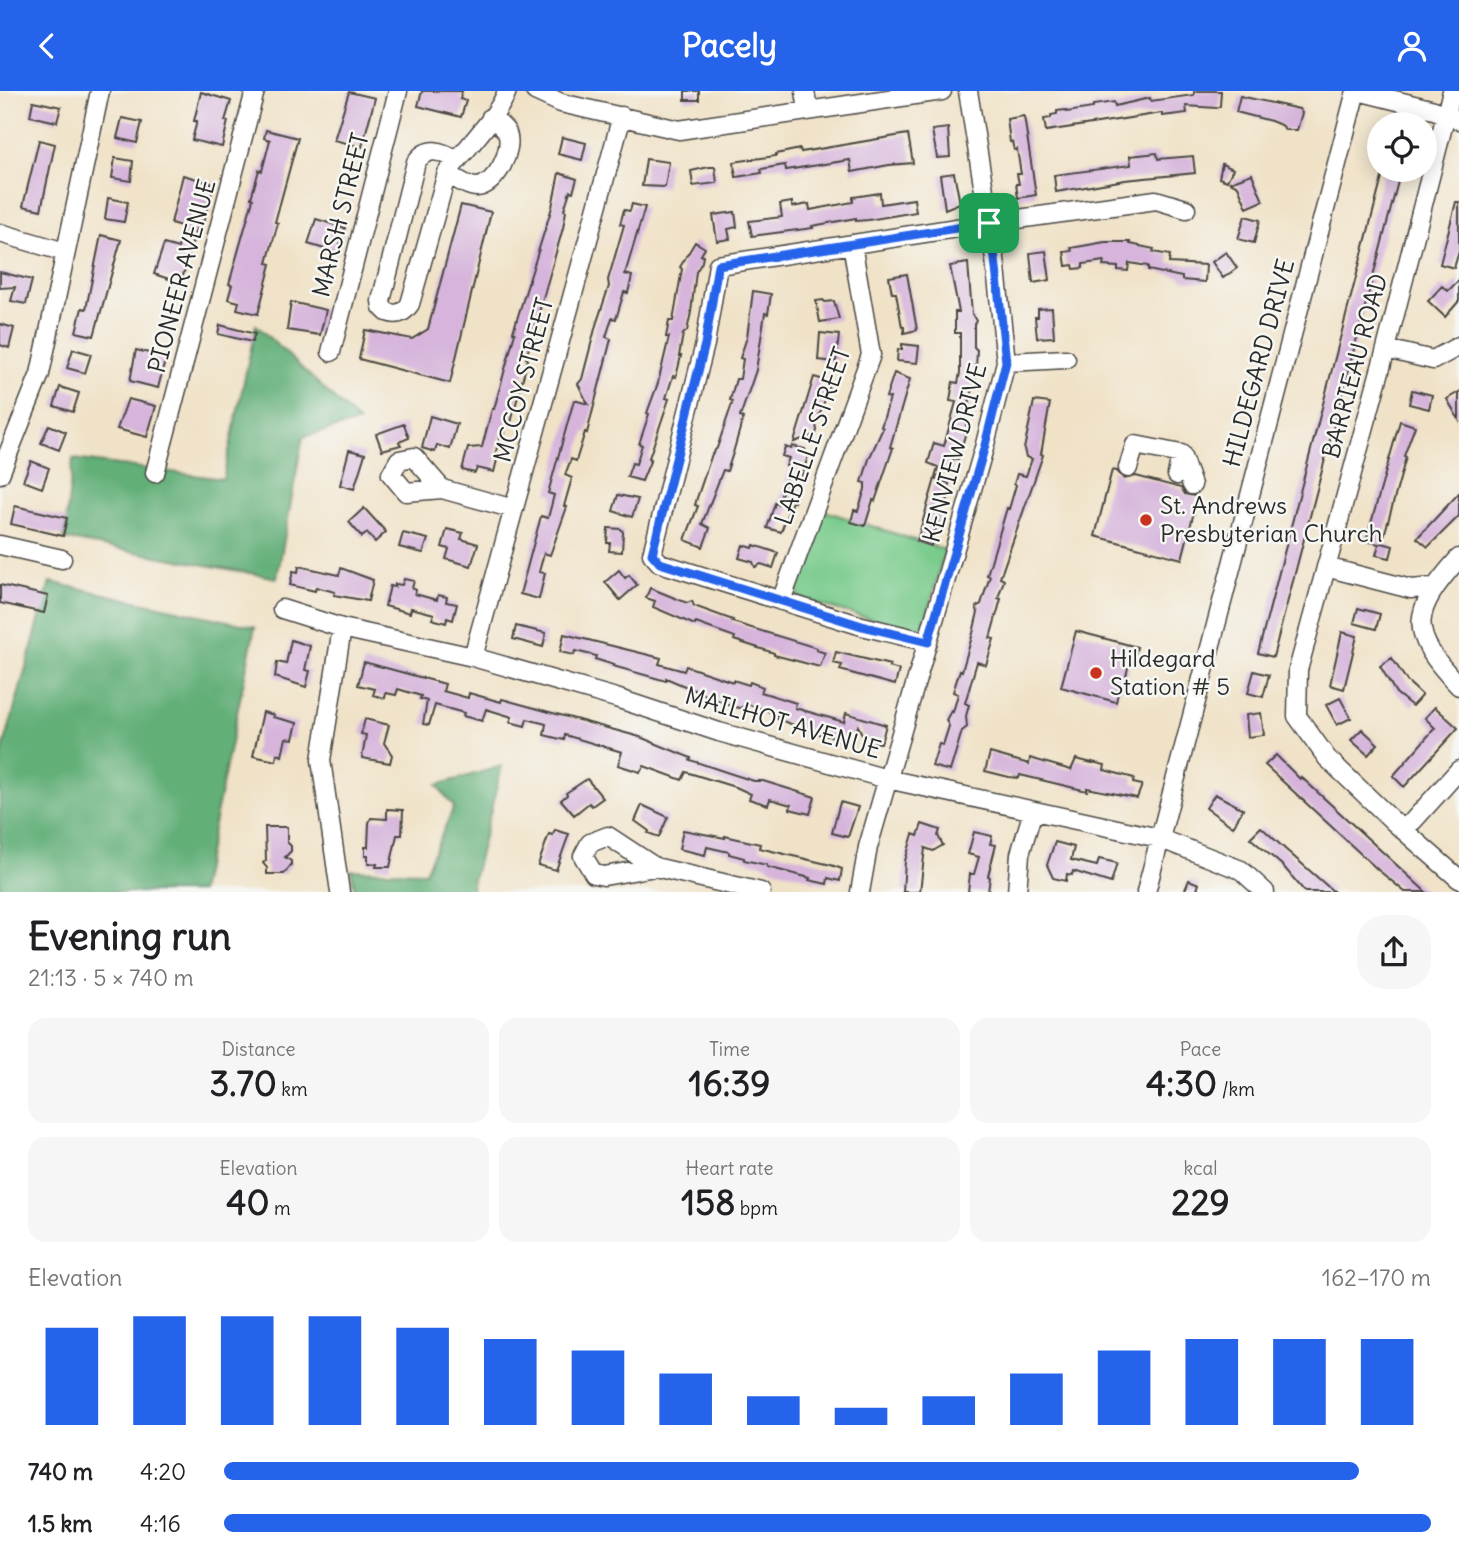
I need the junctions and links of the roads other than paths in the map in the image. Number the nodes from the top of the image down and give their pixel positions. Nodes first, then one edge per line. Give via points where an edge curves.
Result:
1 (100, 91) edge
2 (256, 91) edge
3 (398, 91) edge
4 (507, 91) edge
5 (536, 91) edge
6 (805, 91) edge
7 (942, 91) edge
8 (968, 91) edge
9 (1357, 91) edge
10 (1452, 91) edge
11 (808, 110) junction
12 (622, 116) junction
13 (491, 117) junction
14 (1452, 118) edge
15 (452, 166) junction
16 (1186, 209) dead end
17 (989, 223) junction
18 (0, 233) edge
19 (852, 244) junction
20 (65, 252) junction
21 (1459, 346) edge
22 (1386, 349) junction
23 (331, 352) dead end
24 (1066, 359) dead end
25 (1006, 362) junction
26 (1128, 468) dead end
27 (155, 473) dead end
28 (0, 474) edge
29 (1184, 480) dead end
30 (442, 489) dead end
31 (514, 509) junction
32 (0, 545) edge
33 (1459, 558) edge
34 (62, 559) dead end
35 (1326, 567) junction
36 (1434, 587) junction
37 (780, 601) junction
38 (282, 609) dead end
39 (342, 628) junction
40 (928, 642) junction
41 (473, 657) junction
42 (1459, 686) edge
43 (1459, 770) edge
44 (887, 779) junction
45 (1033, 811) junction
46 (1403, 828) junction
47 (1159, 838) junction
48 (655, 867) dead end
49 (1459, 879) edge
50 (340, 892) edge
51 (761, 892) edge
52 (860, 892) edge
53 (1017, 892) edge
54 (1146, 892) edge
55 (1265, 892) edge

1 - 20 street
2 - 27 street, PIONEER AVENUE
3 - 23 street, MARSH STREET
4 - 13 street
5 - 12 street via 561,103
6 - 11 street
7 - 11 street
8 - 17 street, KENVIEW DRIVE
9 - 14 street
9 - 47 street, HILDEGARD DRIVE
10 - 14 street, BARRIEAU ROAD
11 - 12 street via 679,130
12 - 31 street, MCCOY STREET
13 - 15 street
13 - 15 street via 507,131 508,138 503,164 492,180 473,187
14 - 22 street, BARRIEAU ROAD
15 - 15 street via 443,152 431,150 416,162 381,301 387,312 400,313 410,304
16 - 17 street via 1156,200
17 - 19 street
17 - 25 street, KENVIEW DRIVE
18 - 20 street
19 - 37 street, LABELLE STREET via 872,355
19 - 37 street via 718,265 705,344 652,554 660,563
20 - 28 street via 40,374
21 - 22 street via 1433,360
22 - 35 street, BARRIEAU ROAD
24 - 25 street
25 - 40 street, KENVIEW DRIVE
26 - 29 street via 1135,445 1181,454
30 - 31 street
31 - 41 street, MCCOY STREET
32 - 34 street
33 - 36 street
35 - 36 street via 1411,589
35 - 46 street, BARRIEAU ROAD via 1298,670 1297,716 1327,758
36 - 42 street via 1420,616 1423,640
37 - 40 street
38 - 39 street, MAILHOT AVENUE
39 - 41 street, MAILHOT AVENUE
39 - 50 street via 321,760
40 - 44 street, KENVIEW DRIVE
41 - 44 street, MAILHOT AVENUE
43 - 46 street
44 - 45 street, MAILHOT AVENUE
44 - 52 street, KENVIEW DRIVE
45 - 47 street, MAILHOT AVENUE
45 - 53 street via 1020,853
46 - 49 street, BARRIEAU ROAD
47 - 54 street, HILDEGARD DRIVE
47 - 55 street, MAILHOT AVENUE via 1241,870
48 - 51 street

